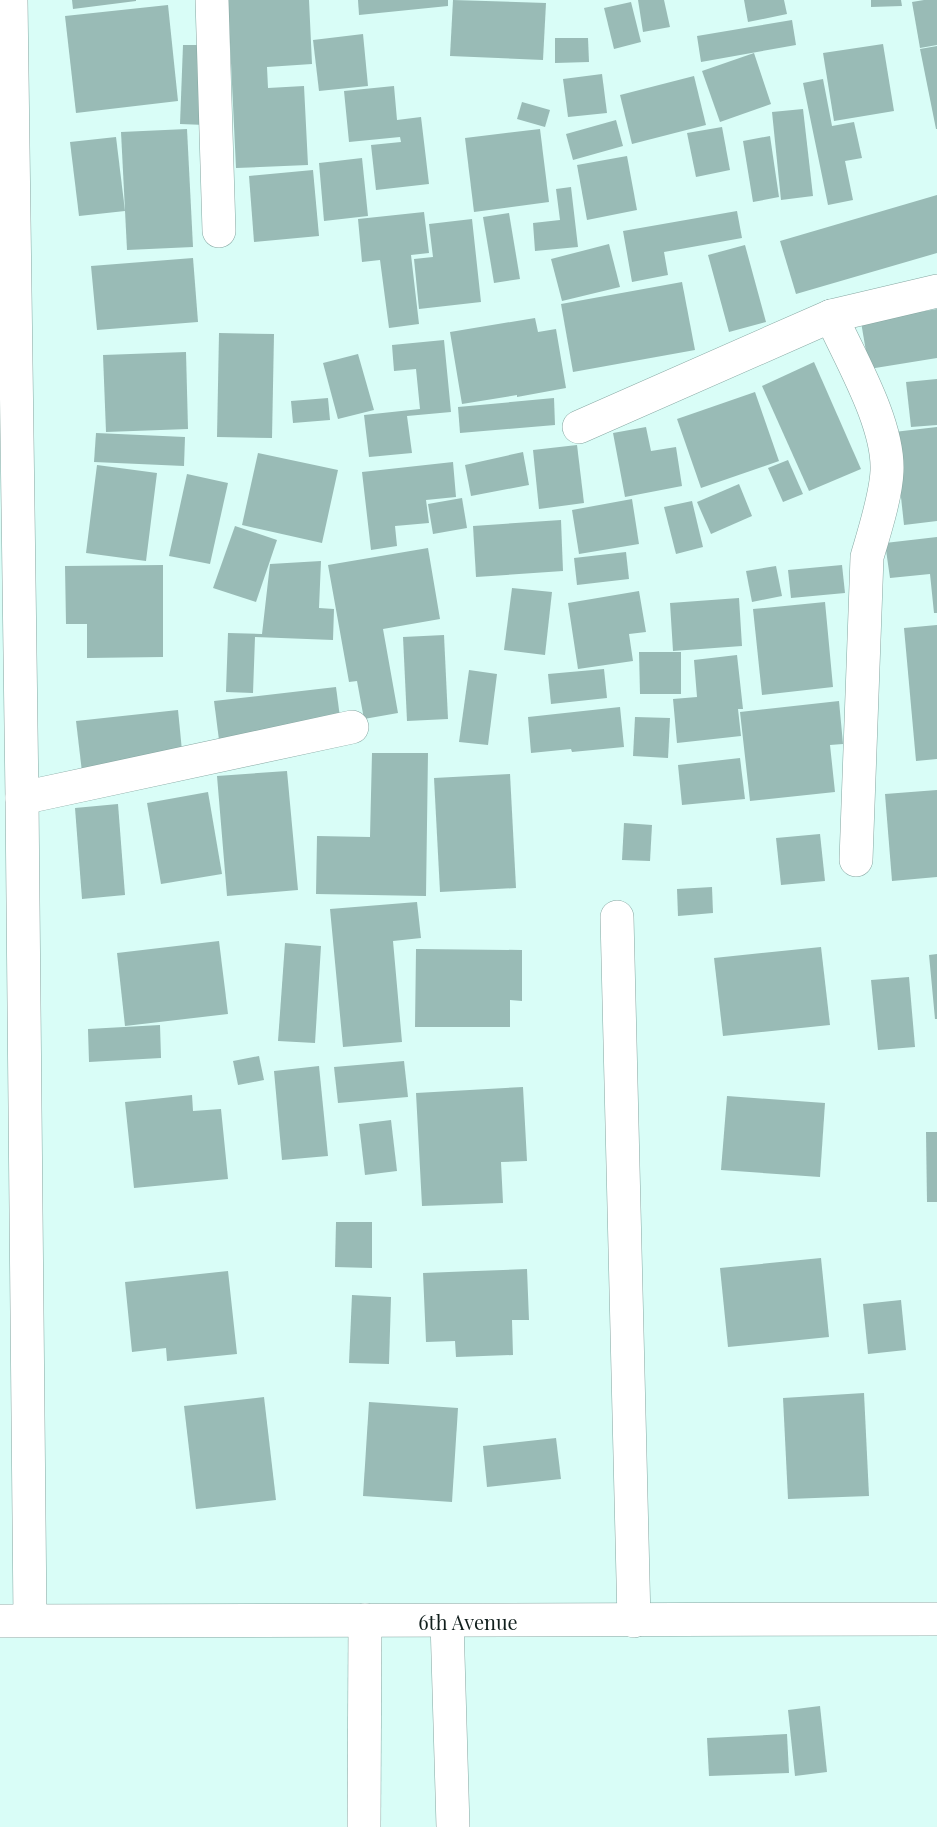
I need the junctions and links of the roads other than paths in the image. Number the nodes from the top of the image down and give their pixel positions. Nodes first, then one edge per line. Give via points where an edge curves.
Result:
1 (11, 0) edge
2 (212, 0) edge
3 (219, 231) dead end
4 (937, 291) edge
5 (831, 316) junction
6 (579, 427) dead end
7 (352, 727) dead end
8 (22, 798) junction
9 (856, 860) dead end
10 (617, 917) dead end
11 (937, 1619) edge
12 (15, 1620) edge
13 (365, 1620) junction
14 (634, 1620) junction
15 (447, 1621) junction
16 (364, 1827) edge
17 (453, 1827) edge

1 - 8 street
2 - 3 street
4 - 5 street
5 - 6 street
5 - 9 street via 881,425 887,471 867,557
7 - 8 street
8 - 12 street
10 - 14 street
11 - 14 street, 6th Avenue
12 - 13 street, 6th Avenue
13 - 15 street, 6th Avenue
13 - 16 street
14 - 15 street, 6th Avenue
15 - 17 street

